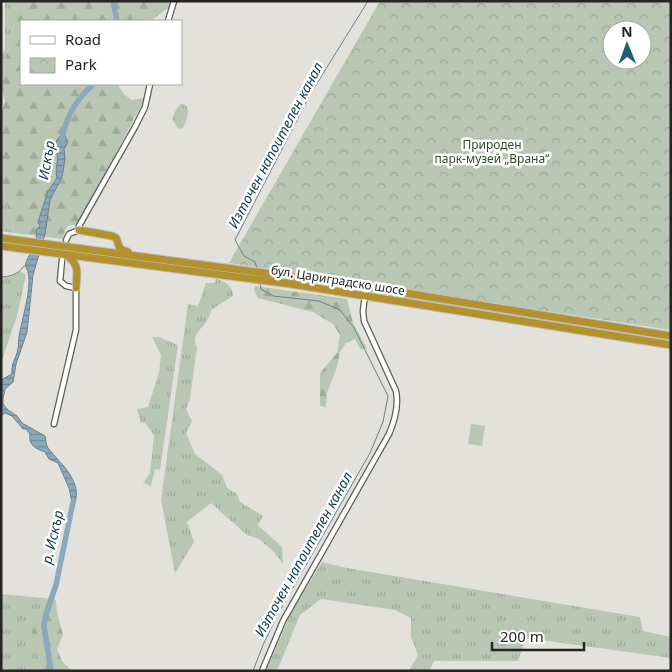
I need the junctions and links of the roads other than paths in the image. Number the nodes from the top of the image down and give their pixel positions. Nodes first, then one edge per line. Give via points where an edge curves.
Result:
1 (174, 1) edge
2 (168, 20) edge
3 (150, 85) edge
4 (79, 230) junction
5 (1, 238) edge
6 (66, 240) dead end
7 (118, 244) junction
8 (1, 246) edge
9 (95, 250) junction
10 (64, 257) junction
11 (145, 257) junction
12 (91, 258) junction
13 (77, 270) junction
14 (249, 275) junction
15 (366, 287) junction
16 (76, 288) junction
17 (365, 295) junction
18 (671, 336) edge
19 (671, 345) edge
20 (54, 424) dead end
21 (262, 671) edge

1 - 2 street
3 - 4 street via 145,107
4 - 6 street via 69,234
4 - 7 highway via 112,236
5 - 9 highway, бул. Цариградско шосе
7 - 9 highway via 114,248
7 - 11 highway via 123,250
8 - 10 highway, бул. Цариградско шосе
9 - 11 highway, бул. Цариградско шосе
10 - 12 highway, бул. Цариградско шосе
10 - 13 highway via 74,261
10 - 16 street via 60,275 62,283
11 - 14 highway, бул. Цариградско шосе
12 - 13 highway via 82,262
12 - 14 highway, бул. Цариградско шосе
13 - 16 highway
14 - 15 highway, бул. Цариградско шосе via 271,273
14 - 17 highway, бул. Цариградско шосе via 272,282
15 - 17 street
15 - 18 highway, бул. Цариградско шосе
16 - 20 street via 76,330
17 - 19 highway, бул. Цариградско шосе
17 - 21 street via 364,321 396,391 395,418 283,621

